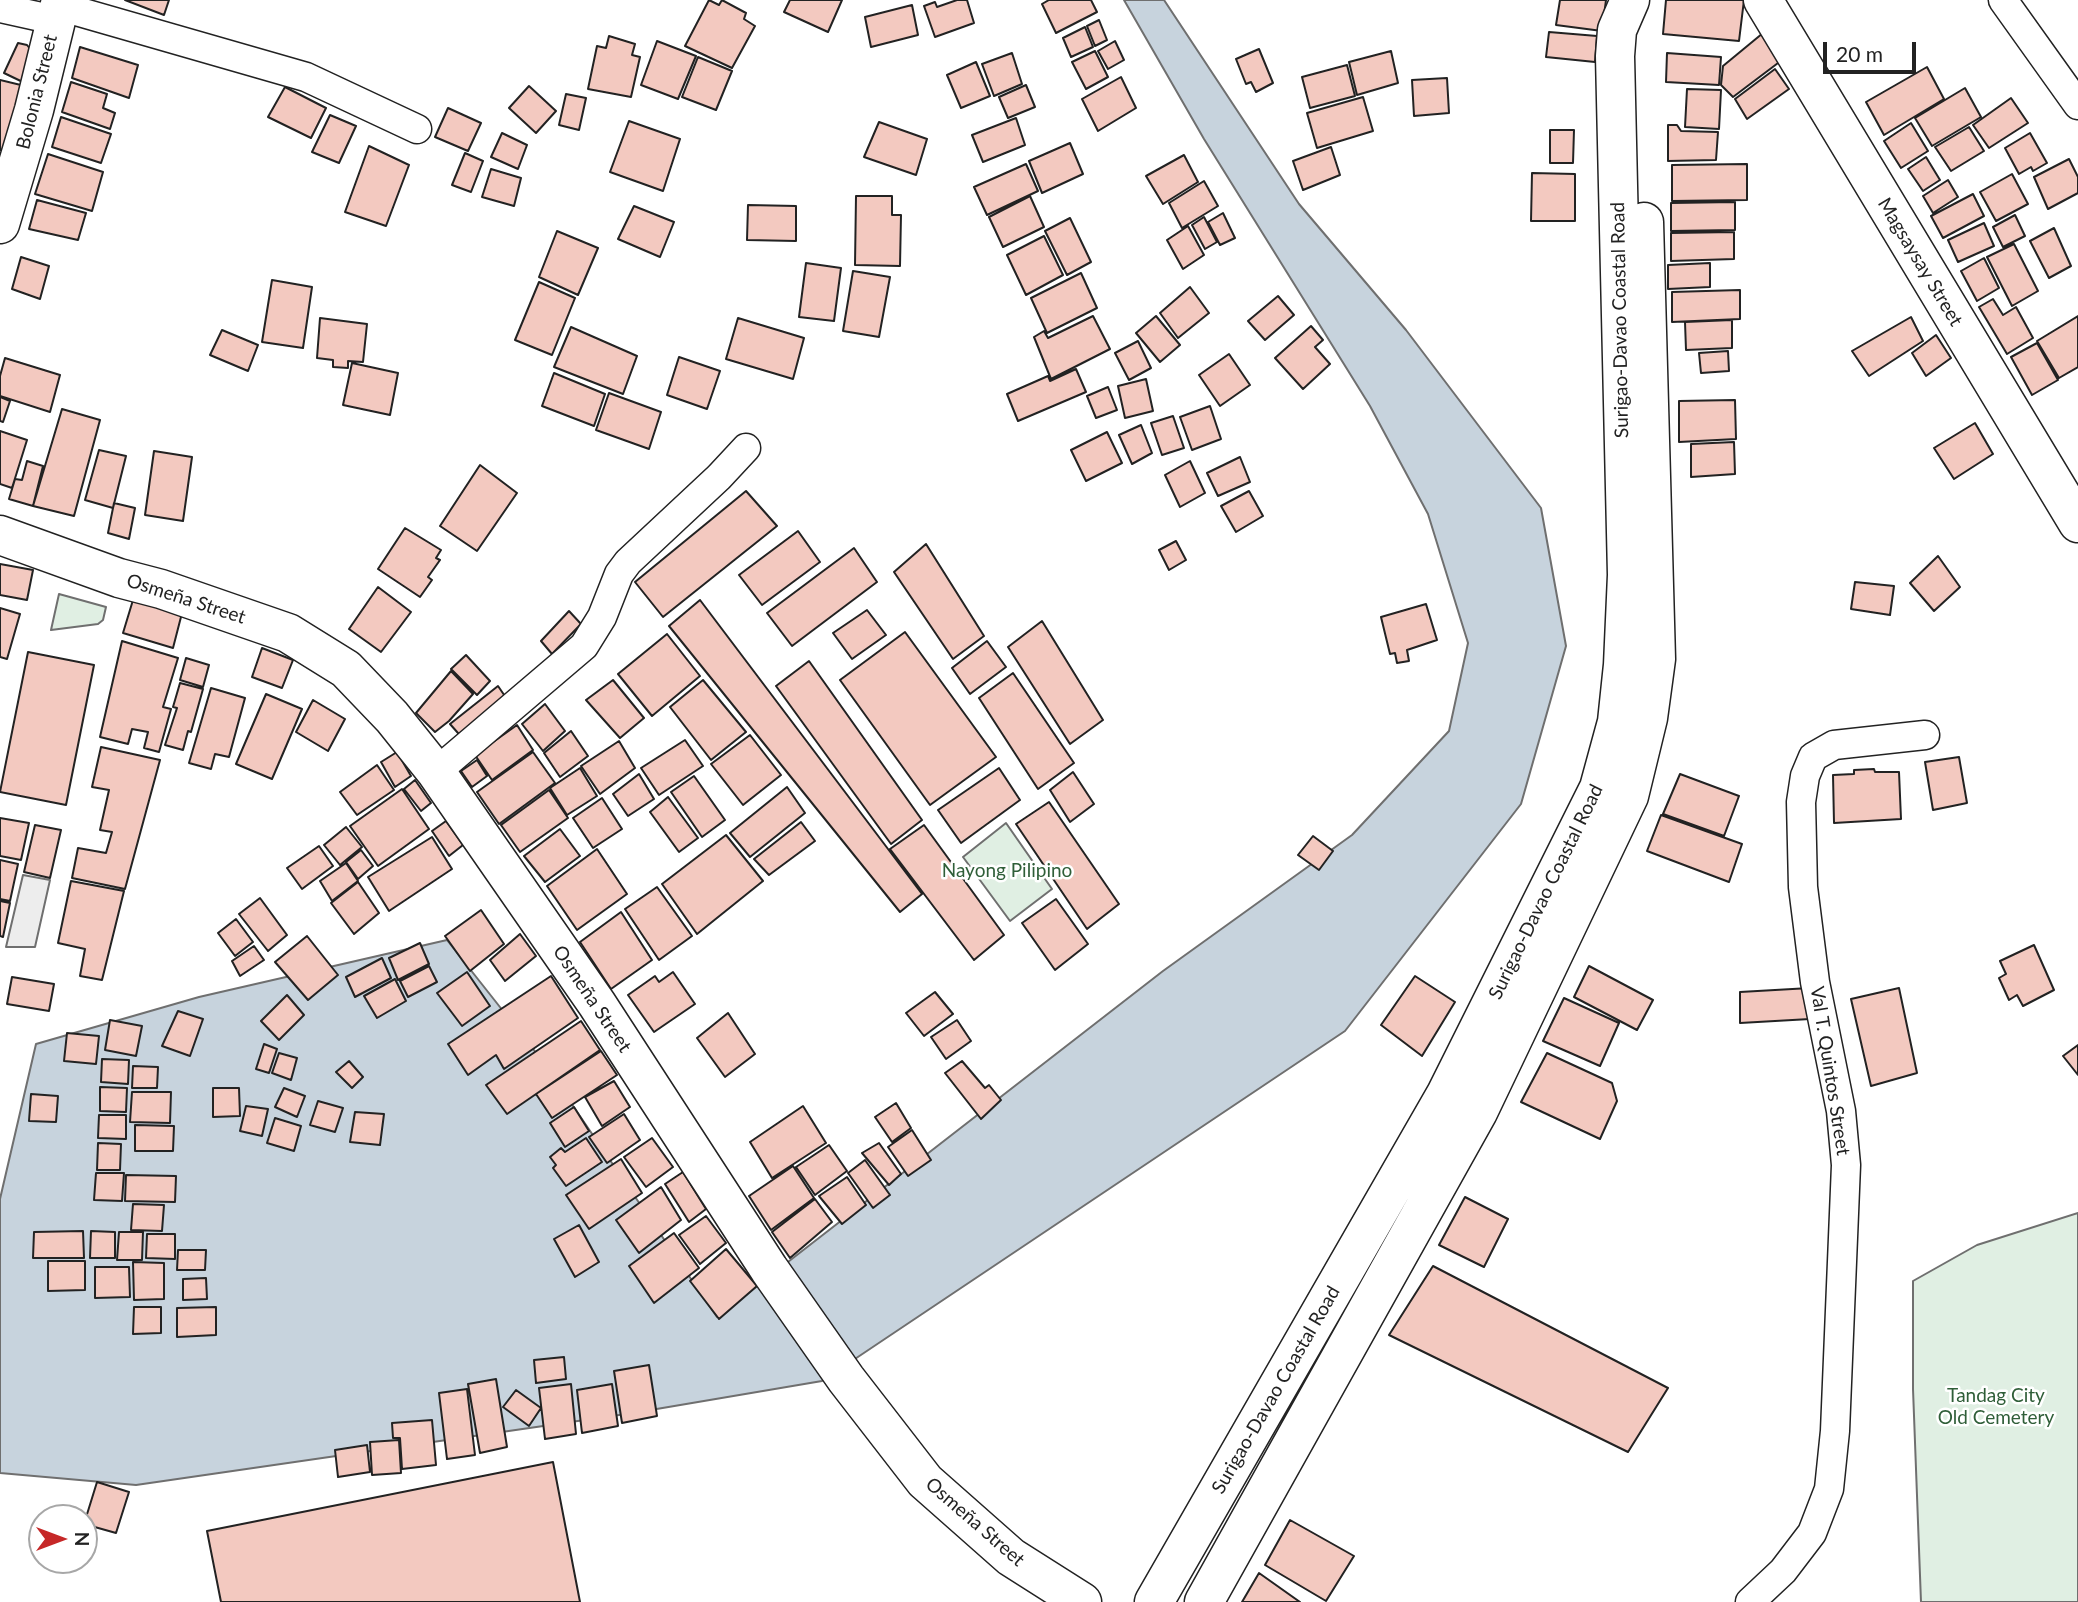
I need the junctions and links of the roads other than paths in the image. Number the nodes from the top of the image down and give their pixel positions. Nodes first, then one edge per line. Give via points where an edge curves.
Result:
1 (1763, 0) edge
2 (2003, 0) edge
3 (1627, 7) edge
4 (0, 8) edge
5 (58, 9) edge
6 (2078, 105) edge
7 (416, 129) dead end
8 (0, 223) edge
9 (746, 448) dead end
10 (2078, 523) edge
11 (0, 535) edge
12 (1925, 735) dead end
13 (436, 772) junction
14 (1462, 1103) junction
15 (1082, 1602) edge
16 (1154, 1602) edge
17 (1204, 1602) edge
18 (1750, 1602) edge

1 - 10 main road, Magsaysay Street
2 - 6 street
3 - 14 main road, Surigao-Davao Coastal Road via 1639,73 1641,619 1656,659 1648,718 1629,796
4 - 5 street
5 - 7 street via 306,77
5 - 8 main road, Bolonia Street
9 - 13 street via 628,562 584,646
11 - 13 main road, Osmeña Street via 288,633 346,669
12 - 18 street, Val T. Quintos Street via 1834,745 1813,757 1805,776 1802,887 1841,1111 1846,1165 1835,1431 1829,1489 1812,1533 1783,1571
13 - 15 main road, Osmeña Street via 597,1004 769,1269 925,1481 1011,1556
14 - 16 main road, Surigao-Davao Coastal Road
14 - 17 main road, Surigao-Davao Coastal Road

